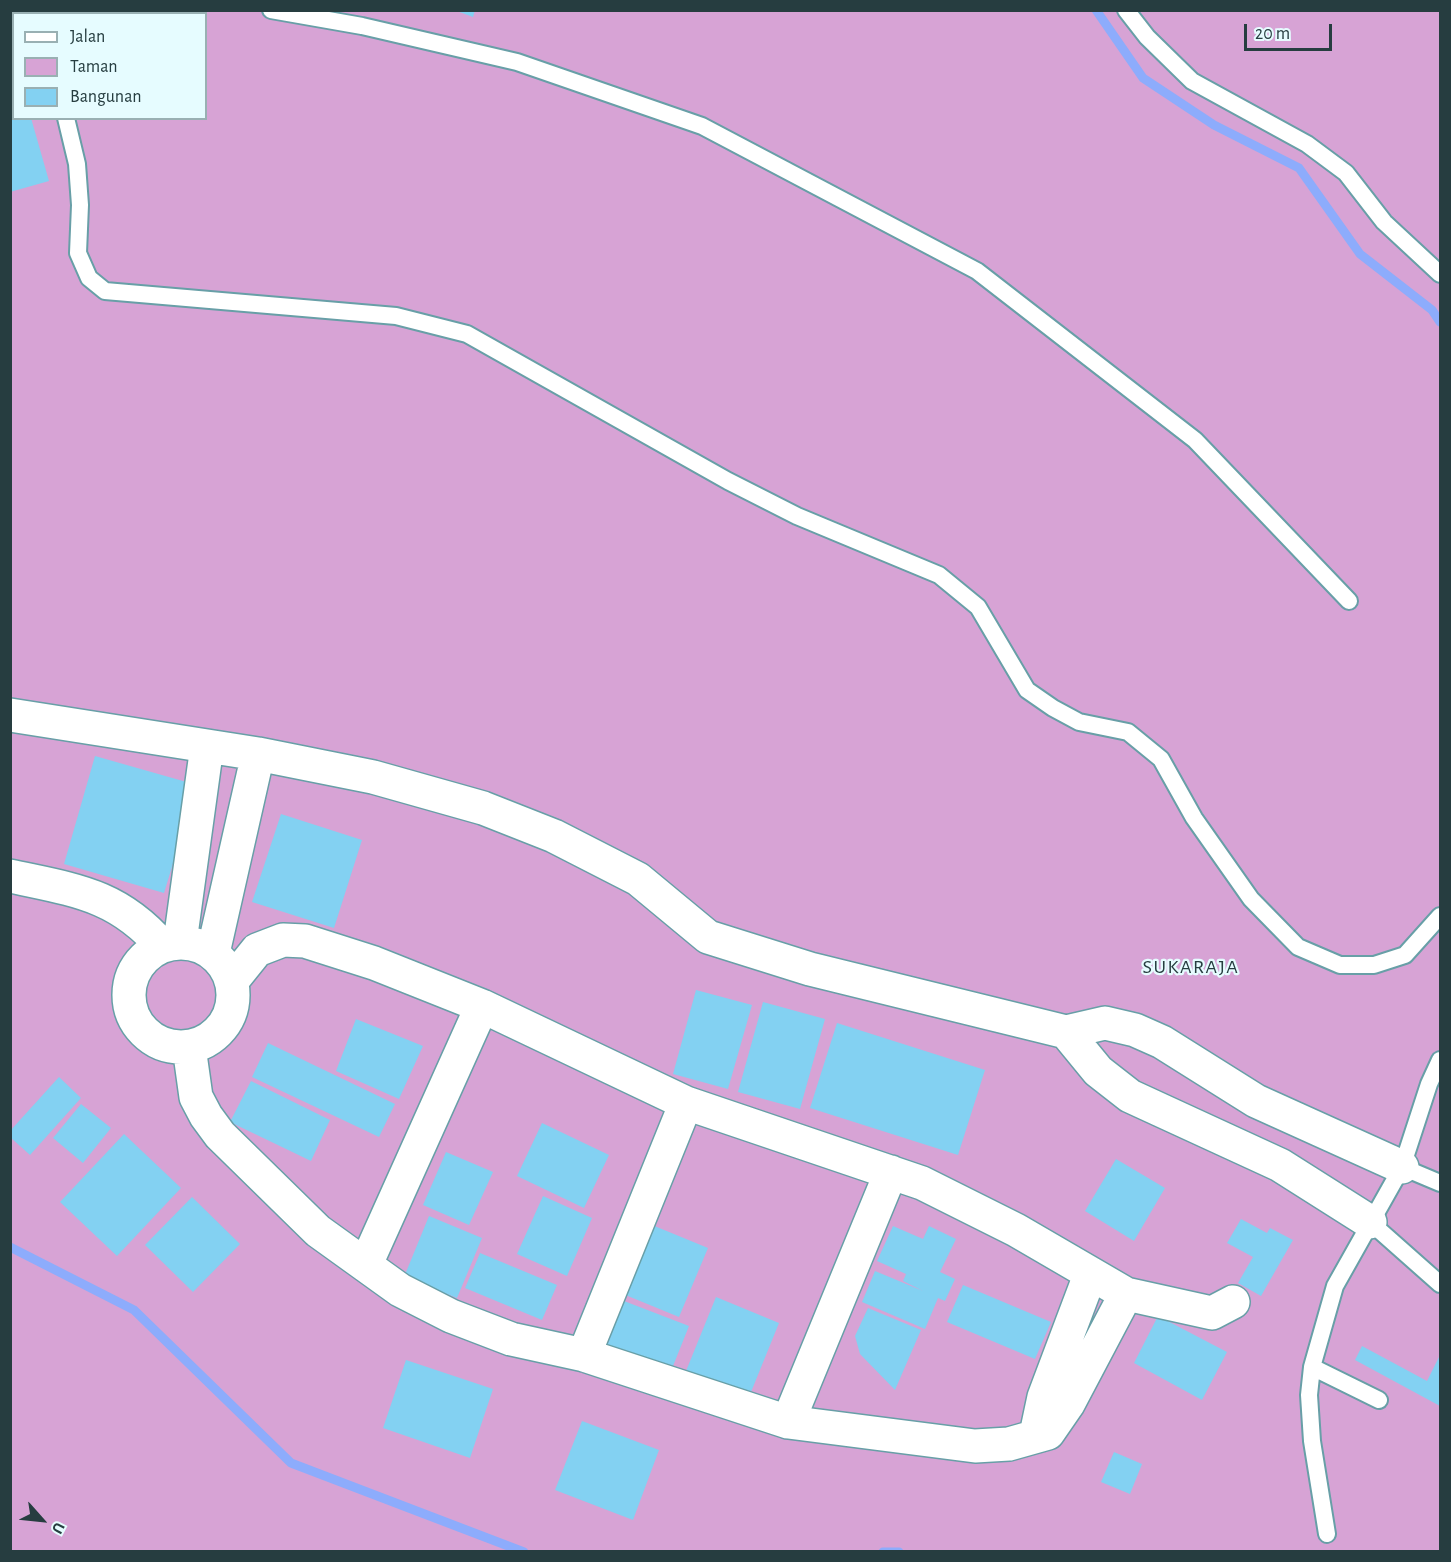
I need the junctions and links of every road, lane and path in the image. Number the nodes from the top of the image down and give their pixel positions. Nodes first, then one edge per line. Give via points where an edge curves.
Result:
1 (271, 10) edge
2 (1126, 10) edge
3 (66, 120) edge
4 (1440, 274) edge
5 (1349, 601) dead end
6 (10, 715) edge
7 (207, 746) junction
8 (258, 754) junction
9 (10, 876) edge
10 (1440, 916) edge
11 (171, 944) junction
12 (213, 953) junction
13 (232, 981) junction
14 (482, 1006) junction
15 (1066, 1032) junction
16 (189, 1047) junction
17 (1440, 1060) edge
18 (686, 1103) junction
19 (1402, 1167) junction
20 (891, 1172) junction
21 (1440, 1184) edge
22 (1370, 1222) junction
23 (366, 1264) junction
24 (1090, 1275) junction
25 (1440, 1284) edge
26 (1126, 1294) junction
27 (1233, 1302) dead end
28 (584, 1355) junction
29 (1312, 1367) junction
30 (1379, 1400) dead end
31 (788, 1422) junction
32 (1041, 1435) junction
33 (1327, 1534) dead end

1 - 5 lane via 362,26 517,62 702,126 977,272 1195,440
2 - 4 lane via 1147,38 1192,81 1307,144 1346,173 1384,222
3 - 10 lane via 79,184 78,253 89,278 105,291 396,316 467,334 728,481 797,516 939,575 978,607 1027,690 1079,722 1128,732 1161,759 1194,818 1251,899 1298,947 1340,965 1374,965 1405,955
6 - 7 street
7 - 8 street
7 - 11 street
8 - 12 street
8 - 15 street via 373,777 483,808 554,836 638,879 708,936 810,969
9 - 11 street via 87,893 120,908
11 - 12 street
11 - 16 street via 144,958 132,976 129,998 134,1019 148,1036 167,1046
12 - 13 street
13 - 14 street via 257,950 283,940 305,941 374,963
13 - 16 street via 233,1003 225,1023 209,1039
14 - 18 street
14 - 23 street
15 - 19 street via 1105,1023 1136,1030 1265,1106
15 - 22 street via 1098,1071 1130,1096 1280,1165
16 - 23 street via 196,1097 220,1135 318,1231
17 - 19 lane
18 - 20 street
18 - 28 street
19 - 21 lane
19 - 22 lane
20 - 24 street via 922,1183 1016,1230
20 - 31 street
22 - 25 lane
22 - 29 lane via 1335,1286
23 - 28 street via 400,1290 451,1316 512,1338
24 - 26 street
24 - 32 street via 1044,1396 1037,1430
26 - 27 street via 1212,1312
26 - 32 street via 1068,1404 1053,1428
28 - 31 street
29 - 30 lane
29 - 33 lane via 1312,1441
31 - 32 street via 975,1446 1009,1444

